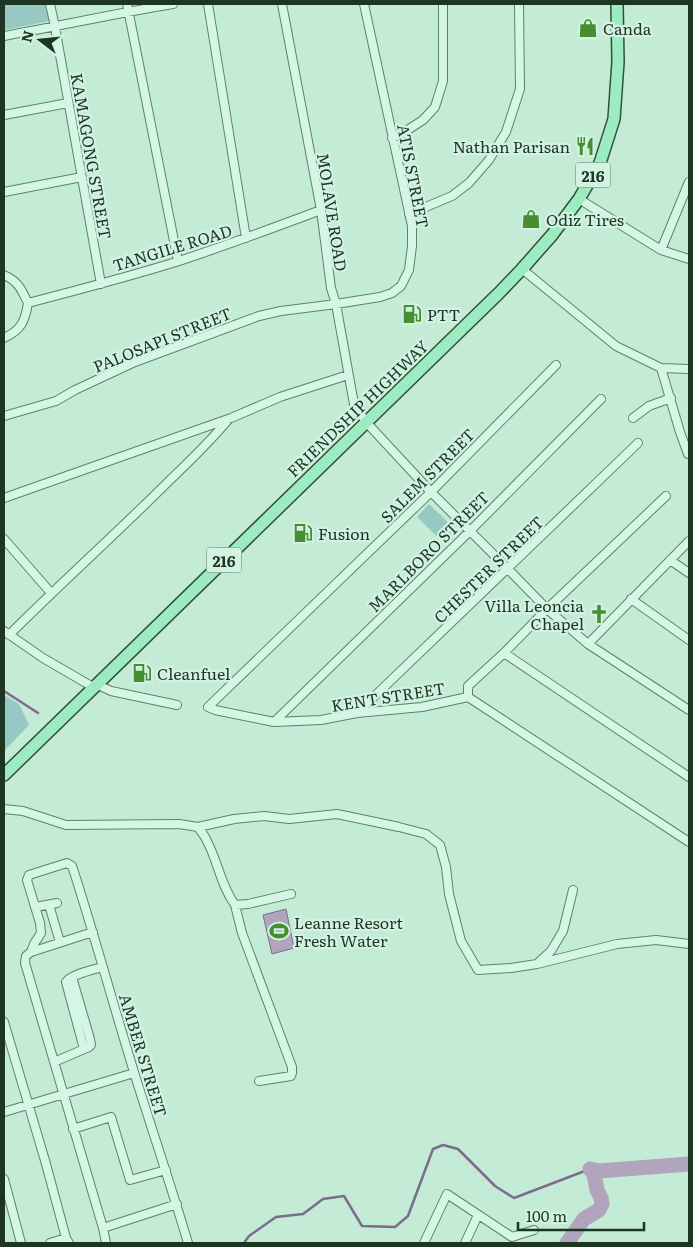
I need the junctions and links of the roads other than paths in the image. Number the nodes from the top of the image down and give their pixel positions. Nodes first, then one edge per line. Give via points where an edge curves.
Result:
1 (50, 4) edge
2 (174, 4) edge
3 (208, 4) edge
4 (282, 4) edge
5 (364, 4) edge
6 (443, 4) edge
7 (519, 4) edge
8 (617, 4) edge
9 (128, 8) edge
10 (55, 27) junction
11 (4, 36) edge
12 (68, 103) junction
13 (4, 115) edge
14 (392, 138) junction
15 (82, 177) junction
16 (689, 182) edge
17 (4, 192) edge
18 (579, 199) junction
19 (321, 210) junction
20 (409, 214) junction
21 (246, 238) junction
22 (662, 250) junction
23 (689, 259) edge
24 (178, 261) junction
25 (522, 269) junction
26 (4, 275) edge
27 (101, 284) junction
28 (28, 303) junction
29 (336, 304) junction
30 (4, 338) edge
31 (556, 365) dead end
32 (661, 368) junction
33 (689, 369) edge
34 (348, 375) junction
35 (671, 398) junction
36 (601, 399) dead end
37 (4, 416) edge
38 (231, 418) junction
39 (633, 418) dead end
40 (366, 422) junction
41 (208, 426) junction
42 (213, 438) junction
43 (638, 443) dead end
44 (689, 454) edge
45 (431, 492) junction
46 (666, 496) dead end
47 (4, 498) edge
48 (470, 531) junction
49 (4, 539) edge
50 (689, 541) edge
51 (670, 560) junction
52 (508, 568) junction
53 (689, 573) edge
54 (51, 593) junction
55 (631, 599) junction
56 (547, 609) junction
57 (7, 633) edge
58 (689, 640) edge
59 (588, 644) junction
60 (504, 652) junction
61 (95, 686) junction
62 (468, 697) junction
63 (177, 704) dead end
64 (208, 707) joint
65 (689, 710) edge
66 (357, 714) junction
67 (274, 722) junction
68 (4, 775) edge
69 (689, 777) edge
70 (4, 809) edge
71 (198, 827) junction
72 (689, 842) edge
73 (573, 890) dead end
74 (291, 894) dead end
75 (57, 902) dead end
76 (49, 905) junction
77 (235, 905) junction
78 (35, 907) junction
79 (93, 932) junction
80 (60, 942) junction
81 (689, 944) edge
82 (31, 952) junction
83 (537, 964) junction
84 (103, 967) junction
85 (4, 1022) edge
86 (54, 1062) junction
87 (134, 1073) junction
88 (259, 1081) dead end
89 (64, 1094) junction
90 (28, 1105) junction
91 (4, 1112) edge
92 (73, 1128) junction
93 (166, 1170) junction
94 (4, 1179) edge
95 (177, 1204) junction
96 (7, 1210) edge
97 (478, 1215) junction
98 (103, 1228) junction
99 (534, 1230) dead end
100 (68, 1241) edge
101 (21, 1243) edge
102 (50, 1243) edge
103 (106, 1243) edge
104 (188, 1243) edge
105 (424, 1243) edge
106 (465, 1243) edge

1 - 10 street, KAMAGONG STREET
2 - 9 street
3 - 21 street
4 - 19 street, MOLAVE ROAD
5 - 14 street, ATIS STREET
6 - 14 street via 443,81 435,106 423,120
7 - 20 street via 520,89 506,132 489,160 469,183 452,196
8 - 18 main road, FRIENDSHIP HIGHWAY / 216 via 618,62 614,119 600,162
9 - 10 street
9 - 24 street
10 - 11 street
10 - 12 street, KAMAGONG STREET
12 - 13 street
12 - 15 street, KAMAGONG STREET
14 - 20 street, ATIS STREET
15 - 17 street
15 - 27 street, KAMAGONG STREET
16 - 22 street
18 - 22 street
18 - 25 main road, FRIENDSHIP HIGHWAY / 216
19 - 21 street, TANGILE ROAD
19 - 29 street, MOLAVE ROAD
20 - 29 street, ATIS STREET via 412,246 409,270 401,286 380,297
21 - 24 street, TANGILE ROAD
22 - 23 street
24 - 27 street, TANGILE ROAD
25 - 32 street via 616,346
25 - 40 main road, FRIENDSHIP HIGHWAY / 216
26 - 28 street via 21,287
27 - 28 street, TANGILE ROAD
28 - 30 street via 21,327
29 - 34 street, MOLAVE ROAD
29 - 37 street, PALOSAPI STREET via 259,316 135,362 56,402
31 - 45 street, SALEM STREET
32 - 33 street
32 - 35 street
34 - 38 street via 280,397
34 - 40 street, MOLAVE ROAD via 354,404
35 - 39 street via 649,406
35 - 44 street
36 - 48 street, MARLBORO STREET
38 - 41 street
38 - 42 street
40 - 45 street, MOLAVE ROAD
40 - 61 main road, FRIENDSHIP HIGHWAY / 216
41 - 42 street
41 - 47 street
42 - 54 street
43 - 52 street, CHESTER STREET
45 - 48 street, MOLAVE ROAD
45 - 64 street, SALEM STREET
46 - 56 street, KENT STREET
48 - 52 street, MOLAVE ROAD
48 - 67 street, MARLBORO STREET
49 - 54 street
50 - 51 street
51 - 53 street
51 - 55 street
52 - 56 street, MOLAVE ROAD
52 - 66 street, CHESTER STREET
54 - 57 street
55 - 58 street
55 - 59 street
56 - 59 street, MOLAVE ROAD
56 - 60 street, KENT STREET
57 - 61 street via 43,658
59 - 65 street, MOLAVE ROAD
60 - 62 street, KENT STREET via 468,686
60 - 69 street
61 - 63 street
61 - 68 main road, FRIENDSHIP HIGHWAY / 216
62 - 66 street, KENT STREET via 422,707
62 - 72 street
64 - 67 street, KENT STREET
66 - 67 street, KENT STREET via 321,720
70 - 71 street via 23,811 66,825 179,824
71 - 77 street via 207,840 224,886
71 - 83 street via 264,816 289,819 336,814 426,834 440,845 461,941 478,970
73 - 83 street via 563,931 551,951
74 - 77 street
75 - 76 street
76 - 78 street
76 - 80 street
77 - 88 street via 292,1067 291,1076
78 - 79 street, AMBER STREET via 27,880 29,875 67,863 72,866
78 - 82 street via 41,933
79 - 80 street
79 - 84 street, AMBER STREET
80 - 82 street
81 - 83 street via 656,940 617,944
82 - 86 street via 25,963
84 - 86 street via 72,977 91,1045
84 - 87 street, AMBER STREET
85 - 90 street
86 - 89 street
87 - 89 street
87 - 93 street, AMBER STREET
89 - 90 street
89 - 92 street
90 - 91 street
90 - 100 street
92 - 93 street via 111,1117 130,1180
92 - 98 street
93 - 95 street, AMBER STREET
94 - 96 street
95 - 98 street
95 - 104 street, AMBER STREET
96 - 101 street
97 - 99 street via 512,1237
97 - 105 street via 447,1194
97 - 106 street
98 - 103 street
100 - 102 street

